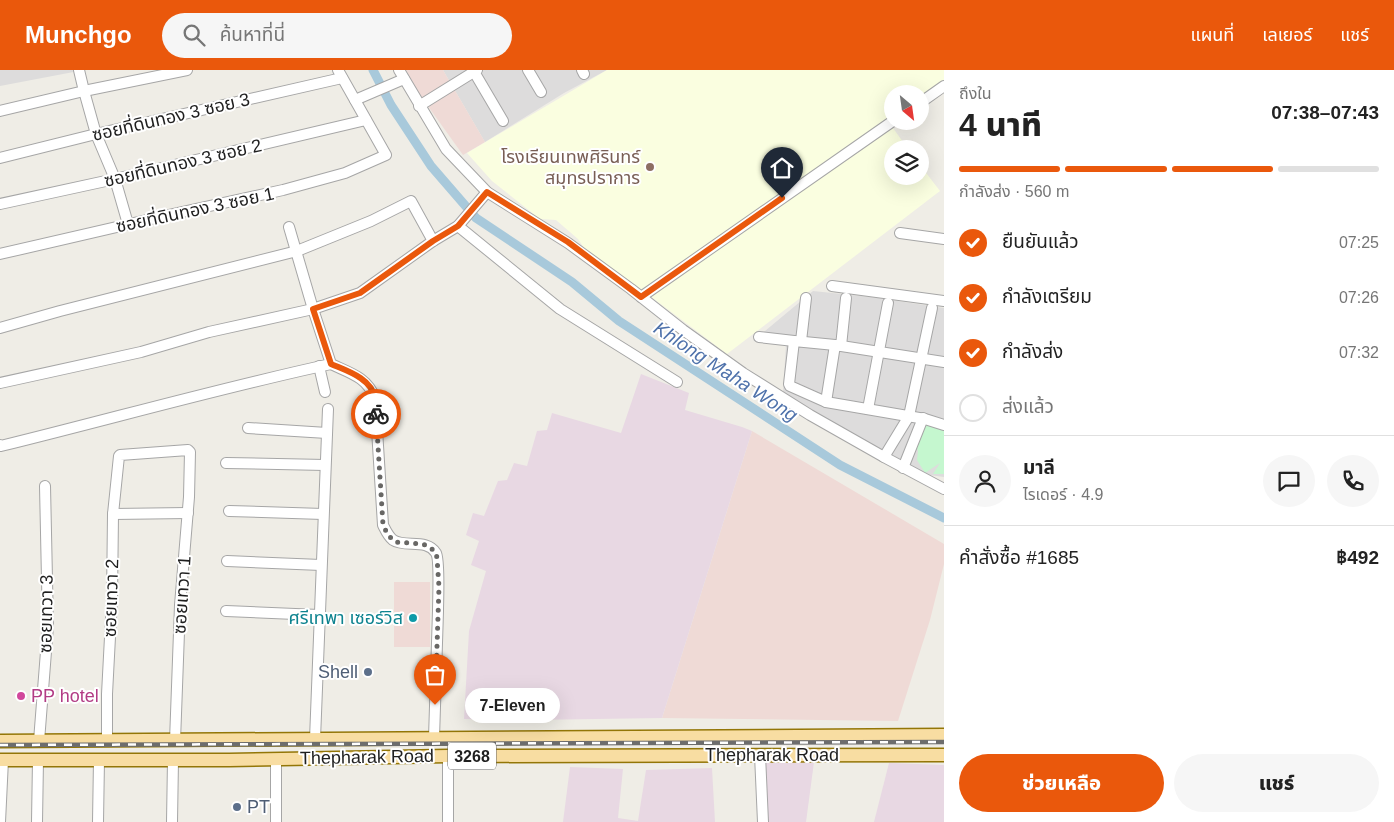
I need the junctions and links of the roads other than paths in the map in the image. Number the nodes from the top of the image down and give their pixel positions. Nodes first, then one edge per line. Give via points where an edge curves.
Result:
1 (79, 70) edge
2 (187, 70) edge
3 (528, 70) edge
4 (475, 71) edge
5 (340, 74) edge
6 (402, 75) edge
7 (944, 86) edge
8 (84, 91) junction
9 (541, 92) dead end
10 (929, 97) edge
11 (355, 100) junction
12 (419, 106) junction
13 (0, 111) edge
14 (366, 120) junction
15 (503, 121) dead end
16 (884, 127) edge
17 (96, 134) junction
18 (0, 158) edge
19 (115, 178) junction
20 (487, 192) junction
21 (0, 204) edge
22 (128, 224) junction
23 (459, 225) junction
24 (290, 227) dead end
25 (900, 233) dead end
26 (944, 239) edge
27 (433, 241) junction
28 (297, 252) junction
29 (0, 254) edge
30 (832, 286) dead end
31 (641, 297) junction
32 (806, 298) dead end
33 (846, 298) dead end
34 (944, 302) edge
35 (888, 303) dead end
36 (932, 308) dead end
37 (313, 309) junction
38 (0, 328) edge
39 (759, 337) dead end
40 (797, 341) junction
41 (838, 345) junction
42 (879, 351) junction
43 (921, 358) junction
44 (944, 362) edge
45 (331, 364) junction
46 (319, 366) junction
47 (676, 382) dead end
48 (0, 384) edge
49 (325, 392) dead end
50 (826, 402) junction
51 (328, 409) dead end
52 (868, 409) junction
53 (909, 416) junction
54 (923, 418) junction
55 (944, 425) edge
56 (248, 428) dead end
57 (327, 433) junction
58 (0, 445) edge
59 (189, 450) joint
60 (884, 458) junction
61 (226, 463) dead end
62 (325, 465) junction
63 (903, 468) junction
64 (45, 486) dead end
65 (944, 489) edge
66 (229, 511) dead end
67 (188, 512) junction
68 (113, 514) junction
69 (323, 514) junction
70 (227, 561) dead end
71 (321, 564) junction
72 (226, 611) dead end
73 (319, 615) junction
74 (944, 734) edge
75 (929, 735) junction
76 (434, 738) junction
77 (315, 739) junction
78 (0, 741) edge
79 (39, 741) junction
80 (107, 741) junction
81 (176, 741) junction
82 (760, 755) junction
83 (929, 755) junction
84 (944, 755) edge
85 (448, 756) junction
86 (276, 759) junction
87 (2, 760) edge
88 (38, 760) junction
89 (100, 760) junction
90 (173, 760) junction
91 (0, 822) edge
92 (38, 822) edge
93 (98, 822) edge
94 (172, 822) edge
95 (276, 822) edge
96 (448, 822) edge
97 (763, 822) edge

1 - 8 street
2 - 8 street
3 - 9 street
4 - 12 street
4 - 15 street
5 - 11 street
5 - 17 street, ซอยที่ดินทอง 3 ซอย 3
6 - 11 street via 390,86
6 - 12 street
7 - 10 street
8 - 13 street
8 - 17 street
11 - 14 street
12 - 20 street via 446,149
14 - 19 street, ซอยที่ดินทอง 3 ซอย 2
14 - 22 street, ซอยที่ดินทอง 3 ซอย 1 via 386,155 345,173 283,190
16 - 31 street
17 - 18 street, ซอยที่ดินทอง 3 ซอย 3
17 - 19 street
19 - 21 street, ซอยที่ดินทอง 3 ซอย 2
19 - 22 street
20 - 23 street
20 - 31 street via 568,242
22 - 29 street, ซอยที่ดินทอง 3 ซอย 1
23 - 27 street
23 - 47 street via 556,306
24 - 28 street
25 - 26 street
27 - 28 street via 412,201
27 - 37 street via 360,293
28 - 37 street
28 - 38 street
30 - 34 street
31 - 60 street via 743,373
32 - 40 street
33 - 41 street
35 - 42 street
36 - 43 street
37 - 45 street
37 - 48 street
39 - 40 street
40 - 41 street
40 - 50 street via 789,385
41 - 42 street
41 - 50 street
42 - 43 street
42 - 52 street
43 - 44 street
43 - 53 street
45 - 46 street
45 - 76 street via 361,378 372,389 375,398 383,525 388,535 395,542 423,544 436,553 439,587
46 - 49 street
46 - 58 street
50 - 52 street
51 - 57 street
52 - 53 street
53 - 54 street
53 - 60 street
54 - 55 street
54 - 63 street
56 - 57 street
57 - 62 street
59 - 67 street, ซอยเทวา 1
59 - 68 street, ซอยเทวา 2 via 120,456
60 - 63 street
61 - 62 street
62 - 69 street
63 - 65 street
64 - 79 street, ซอยเทวา 3 via 48,626
66 - 69 street
67 - 68 street
67 - 81 street, ซอยเทวา 1 via 180,604
68 - 80 street, ซอยเทวา 2
69 - 71 street
70 - 71 street
71 - 73 street
72 - 73 street
73 - 77 street
74 - 75 main road, Thepharak Road / 3268
75 - 76 main road, Thepharak Road / 3268
75 - 83 main road
76 - 77 main road, Thepharak Road / 3268
77 - 81 main road, Thepharak Road / 3268
78 - 79 main road, Thepharak Road / 3268
79 - 80 main road, Thepharak Road / 3268
80 - 81 main road, Thepharak Road / 3268
82 - 83 main road, Thepharak Road / 3268
82 - 85 main road, Thepharak Road / 3268
82 - 97 street
83 - 84 main road, Thepharak Road / 3268
85 - 86 main road, Thepharak Road / 3268
85 - 96 street
86 - 90 main road, Thepharak Road / 3268
86 - 95 street
87 - 88 main road, Thepharak Road / 3268
87 - 91 street
88 - 89 main road, Thepharak Road / 3268
88 - 92 street
89 - 90 main road, Thepharak Road / 3268
89 - 93 street
90 - 94 street

